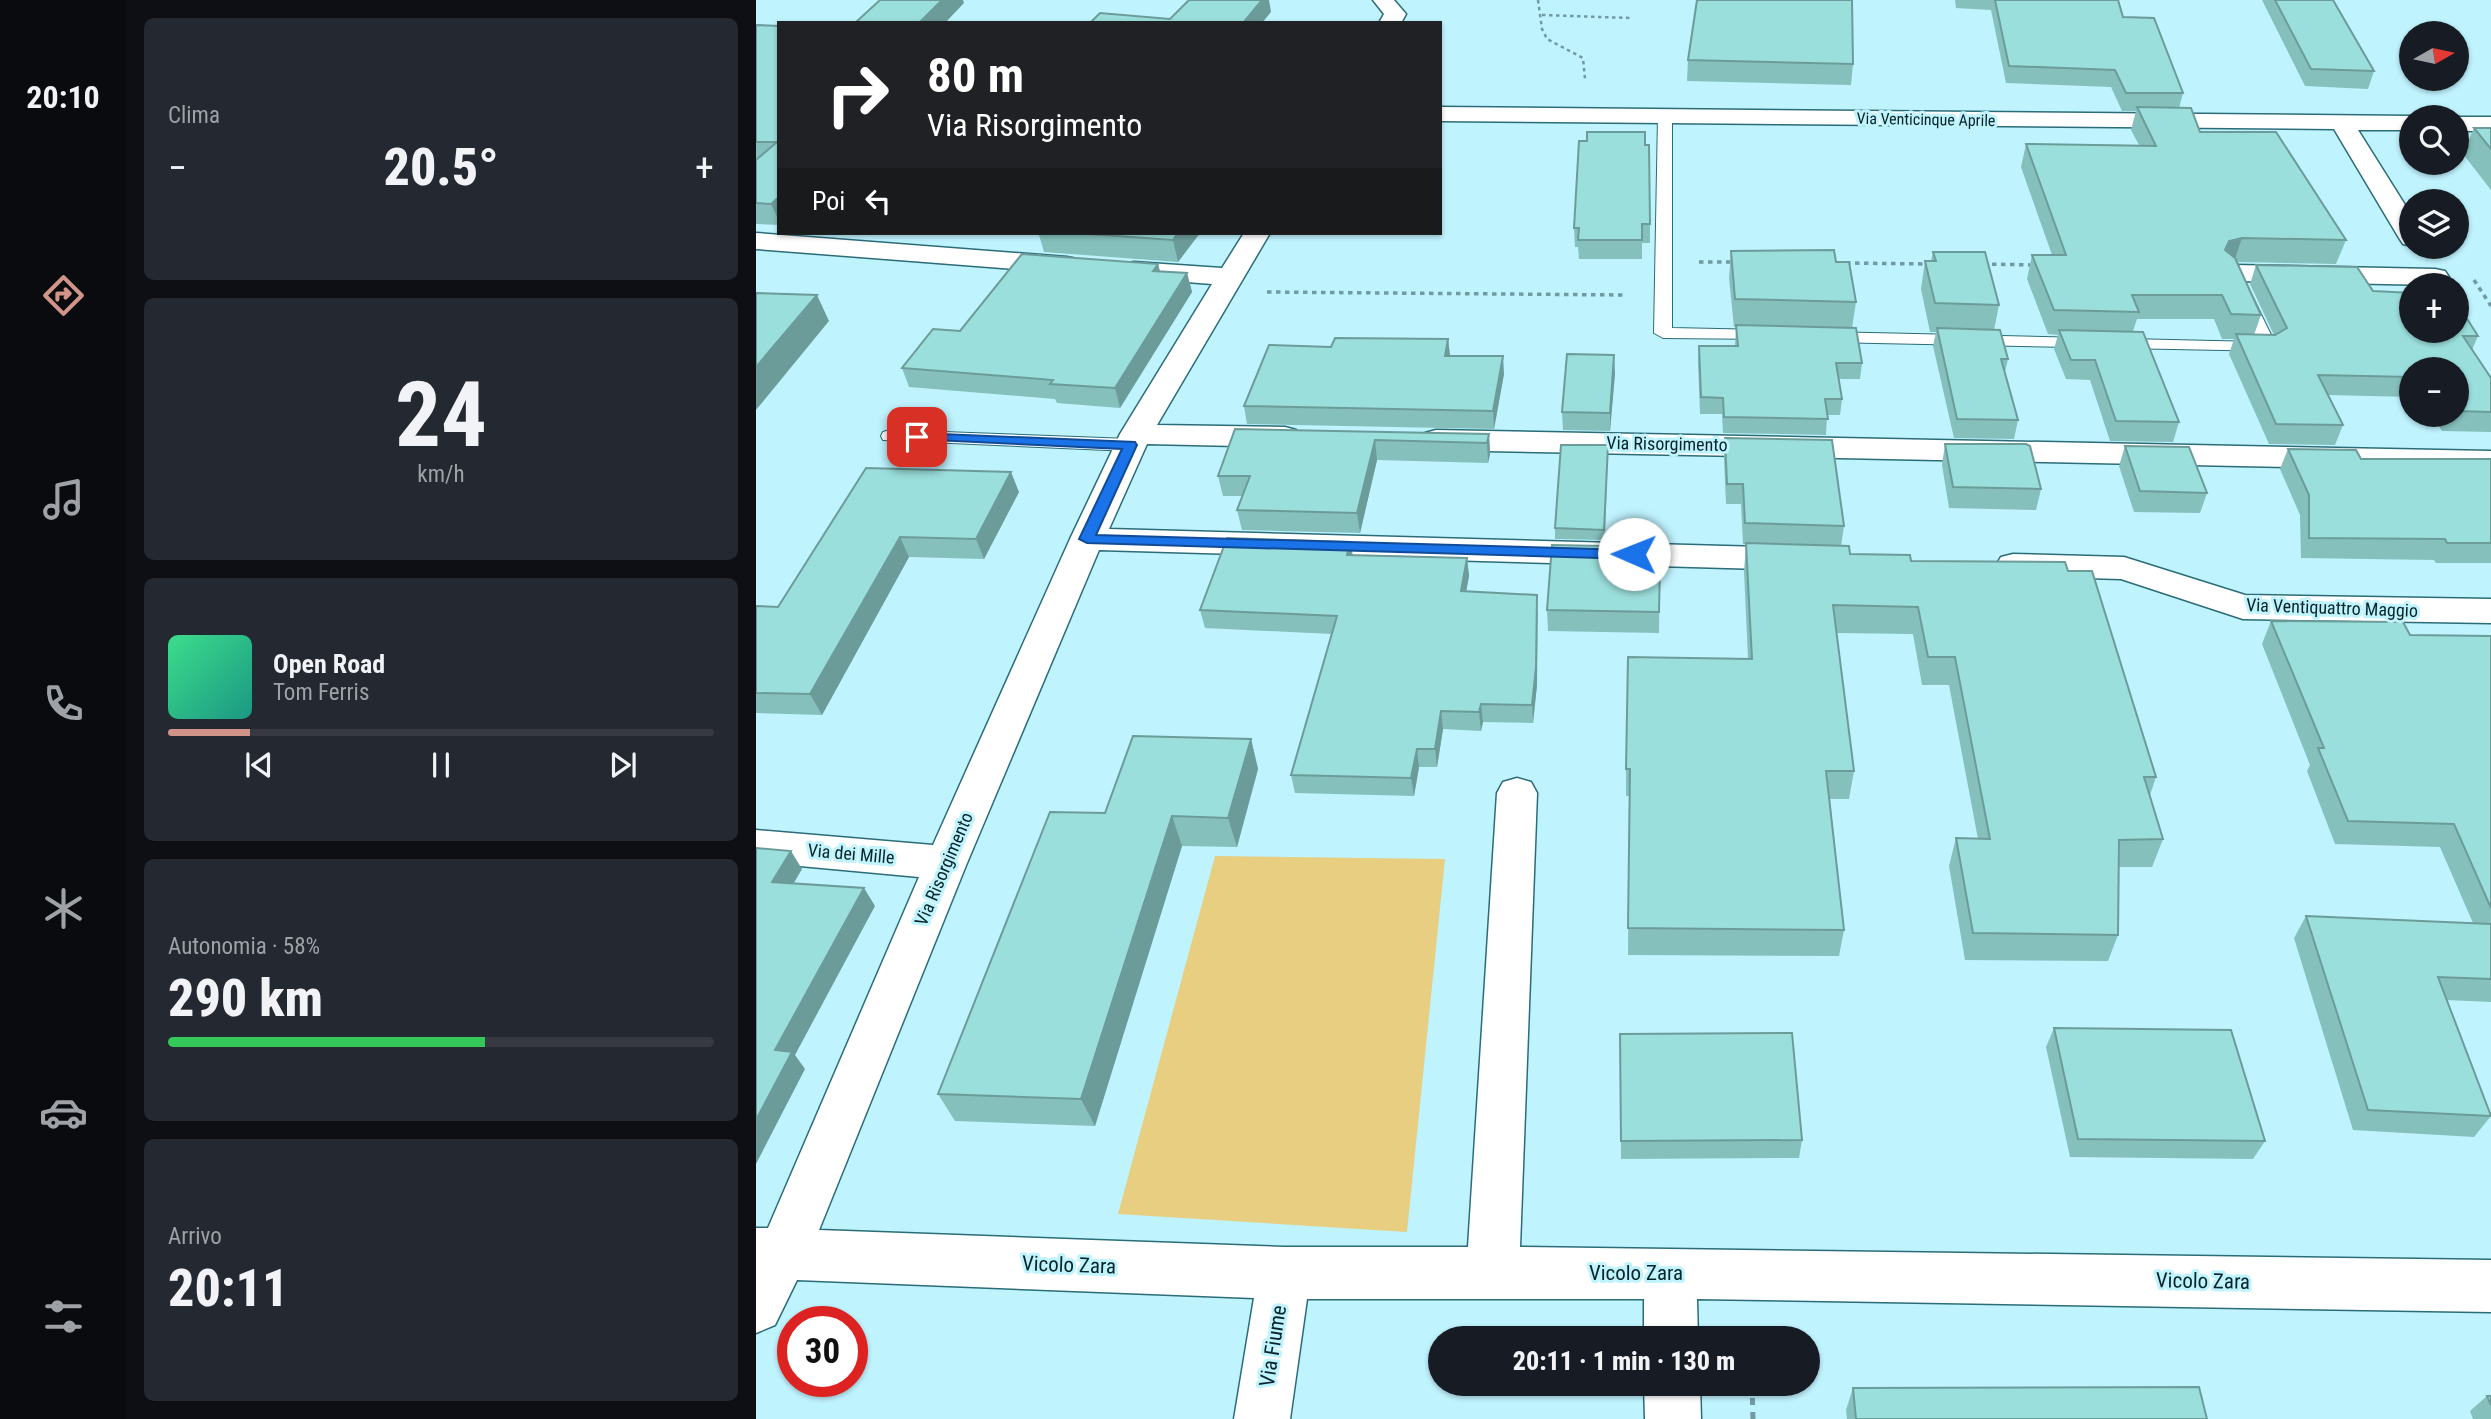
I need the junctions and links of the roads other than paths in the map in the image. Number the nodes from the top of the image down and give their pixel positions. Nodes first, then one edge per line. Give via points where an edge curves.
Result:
1 (1383, 0) edge
2 (1391, 21) edge
3 (1442, 114) edge
4 (1665, 116) junction
5 (2342, 122) junction
6 (2399, 123) edge
7 (2469, 124) edge
8 (2491, 124) edge
9 (2399, 216) edge
10 (1256, 235) edge
11 (756, 241) edge
12 (2424, 259) edge
13 (2234, 273) joint
14 (1230, 277) junction
15 (1787, 336) edge
16 (1814, 336) edge
17 (890, 436) dead end
18 (1318, 437) edge
19 (1133, 439) junction
20 (1402, 439) edge
21 (2491, 461) edge
22 (1087, 539) junction
23 (1834, 560) edge
24 (1986, 564) edge
25 (2491, 611) edge
26 (1517, 793) dead end
27 (756, 846) edge
28 (946, 863) junction
29 (769, 1254) edge
30 (1284, 1273) junction
31 (1493, 1273) junction
32 (1670, 1273) junction
33 (2491, 1286) edge
34 (756, 1307) edge
35 (1671, 1326) edge
36 (1672, 1396) edge
37 (1262, 1419) edge
38 (1673, 1419) edge

1 - 2 street via 1395,14
3 - 4 street, Via Venticinque Aprile
4 - 5 street, Via Venticinque Aprile
4 - 15 lane via 1663,333
5 - 6 street, Via Venticinque Aprile
5 - 9 street
7 - 8 street
10 - 14 street, Via Risorgimento
11 - 14 street
12 - 13 street via 2435,277
13 - 16 lane via 2268,347
14 - 19 street, Via Risorgimento
17 - 19 lane
18 - 19 street
19 - 22 street, Via Risorgimento
20 - 21 street, Via Risorgimento
22 - 23 street
22 - 28 street, Via Risorgimento
24 - 25 street, Via Ventiquattro Maggio via 2124,568 2243,607
26 - 31 street
27 - 28 street, Via dei Mille
28 - 29 street, Via Risorgimento
29 - 30 street, Vicolo Zara
29 - 34 street, Via Risorgimento
30 - 31 street, Vicolo Zara
30 - 37 street, Via Fiume
31 - 32 street, Vicolo Zara
32 - 33 street, Vicolo Zara
32 - 35 street
36 - 38 street

